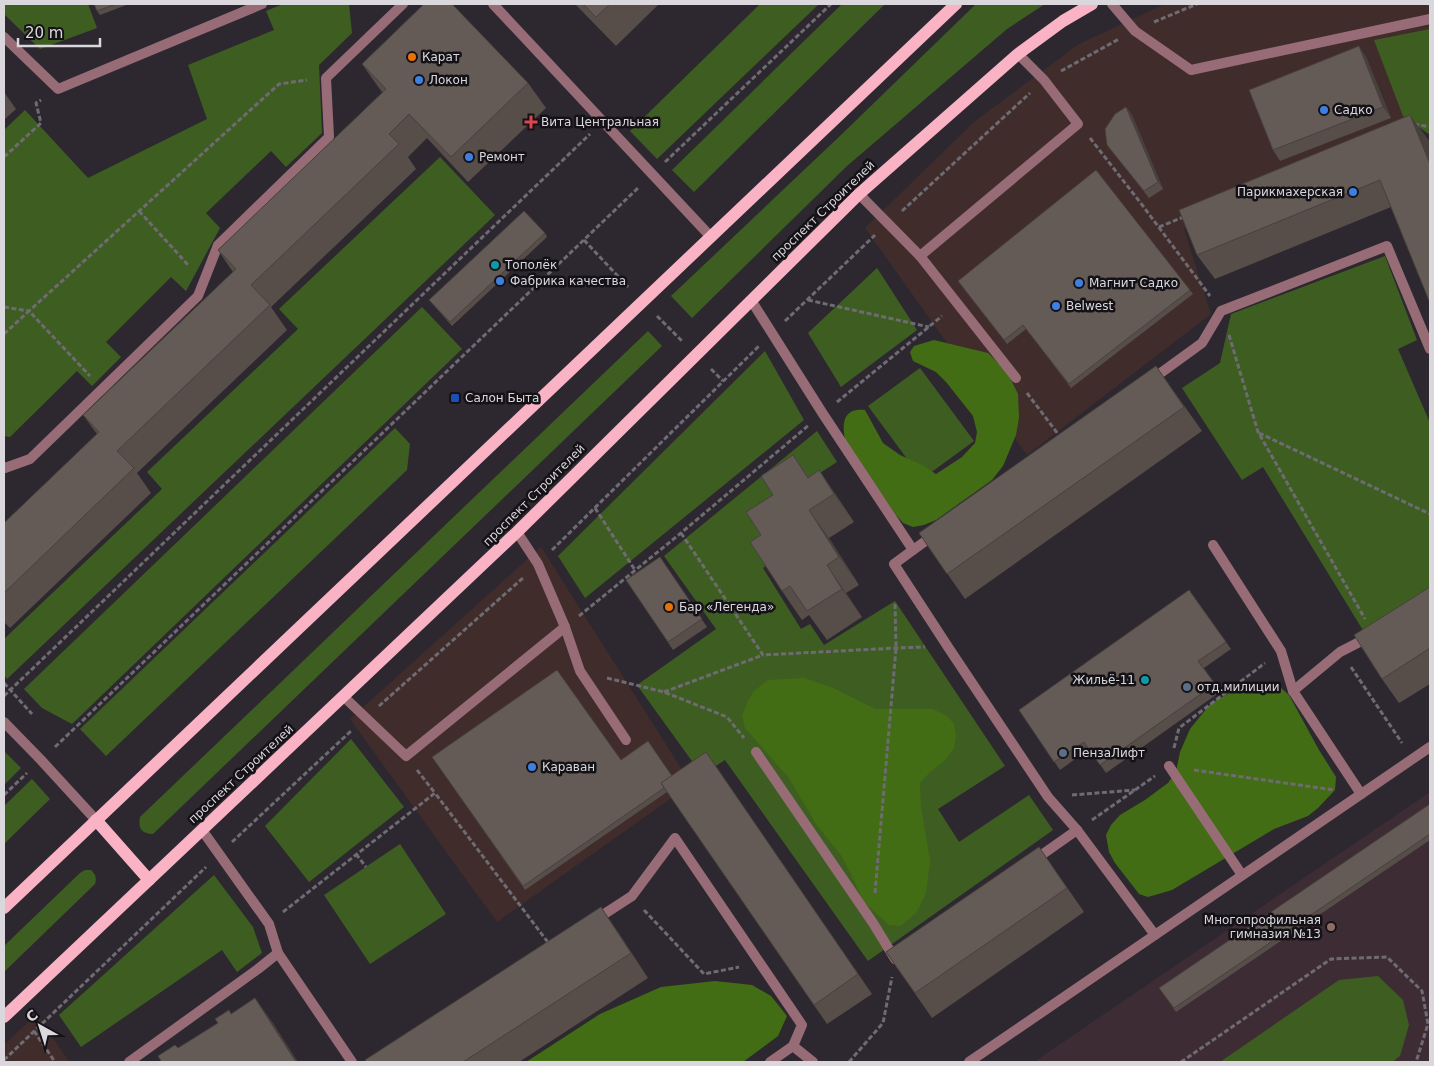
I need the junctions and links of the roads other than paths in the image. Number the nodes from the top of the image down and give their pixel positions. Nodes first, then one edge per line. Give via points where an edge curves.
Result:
1 (262, 4) edge
2 (402, 4) edge
3 (956, 4) edge
4 (1092, 4) edge
5 (1112, 4) edge
6 (245, 6) edge
7 (500, 6) edge
8 (1430, 19) edge
9 (4, 37) edge
10 (1018, 54) junction
11 (859, 194) junction
12 (711, 237) junction
13 (920, 256) junction
14 (751, 300) junction
15 (1430, 349) edge
16 (1016, 378) road end
17 (1145, 384) edge
18 (4, 467) edge
19 (945, 528) edge
20 (517, 532) junction
21 (1213, 545) dead end
22 (913, 550) junction
23 (565, 627) junction
24 (1378, 632) edge
25 (1293, 691) junction
26 (343, 696) junction
27 (4, 722) edge
28 (626, 740) dead end
29 (1430, 746) edge
30 (756, 752) road end
31 (1169, 766) road end
32 (1361, 794) junction
33 (96, 820) junction
34 (202, 830) junction
35 (1077, 830) junction
36 (1022, 869) edge
37 (1242, 875) junction
38 (149, 880) junction
39 (4, 908) edge
40 (584, 927) edge
41 (1155, 935) junction
42 (278, 953) junction
43 (899, 956) edge
44 (4, 1017) edge
45 (793, 1046) junction
46 (129, 1062) edge
47 (352, 1062) edge
48 (770, 1062) edge
49 (813, 1062) edge
50 (969, 1062) edge

1 - 6 street
2 - 18 street via 326,78 328,137 218,246 198,296 30,459
3 - 12 main road
4 - 10 main road, проспект Строителей
5 - 8 street via 1135,30 1191,70
6 - 9 street via 58,89
7 - 12 street
10 - 11 main road, проспект Строителей
10 - 13 street via 1044,80 1078,124
11 - 13 street
11 - 14 main road, проспект Строителей
12 - 33 main road
13 - 16 street
14 - 20 main road, проспект Строителей
14 - 22 street
15 - 17 street via 1387,246 1221,311 1202,343
19 - 22 street
20 - 23 street via 538,564
20 - 26 main road, проспект Строителей
21 - 25 street via 1281,651
22 - 35 street via 894,564 1048,797
23 - 26 street via 406,756
23 - 28 street via 580,671
24 - 25 street via 1340,652
25 - 32 street
26 - 34 main road, проспект Строителей
27 - 33 street
29 - 32 street
30 - 43 street
31 - 37 street
32 - 37 street
33 - 38 main road
33 - 39 main road
34 - 38 main road, проспект Строителей
34 - 42 street via 269,924
35 - 36 street
35 - 41 street
37 - 41 street
38 - 44 main road, проспект Строителей
40 - 45 street via 632,896 675,838 802,1025
41 - 50 street
42 - 46 street
42 - 47 street
45 - 48 street
45 - 49 street

